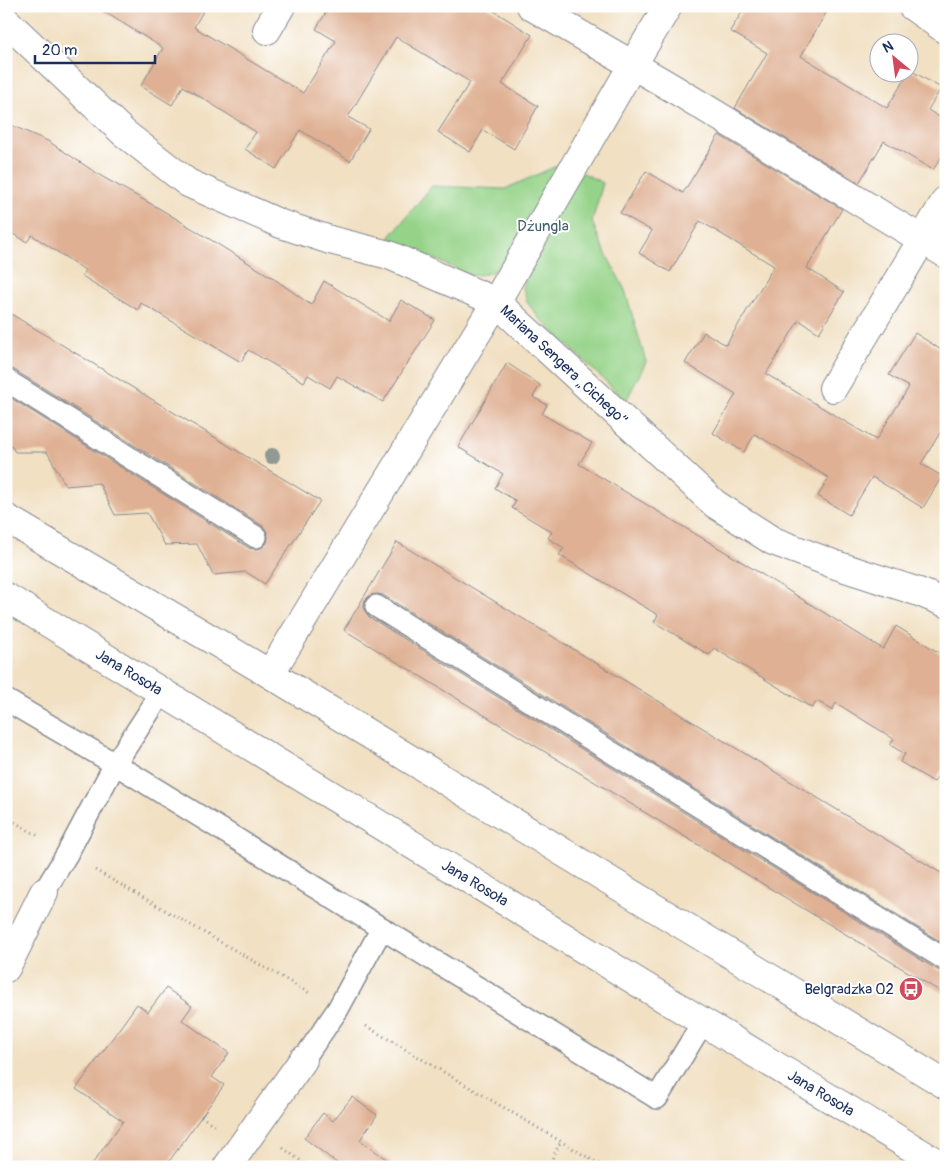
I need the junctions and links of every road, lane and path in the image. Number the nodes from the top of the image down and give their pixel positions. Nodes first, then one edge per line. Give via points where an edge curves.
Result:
1 (281, 6) edge
2 (531, 6) edge
3 (668, 6) edge
4 (912, 6) edge
5 (6, 21) edge
6 (267, 30) dead end
7 (946, 30) edge
8 (632, 66) junction
9 (946, 200) edge
10 (922, 239) junction
11 (946, 254) edge
12 (496, 302) junction
13 (6, 380) edge
14 (833, 388) dead end
15 (6, 518) edge
16 (256, 537) dead end
17 (6, 597) edge
18 (946, 603) edge
19 (376, 606) dead end
20 (270, 674) junction
21 (162, 692) junction
22 (6, 700) edge
23 (115, 764) junction
24 (6, 817) edge
25 (67, 854) junction
26 (44, 892) joint
27 (382, 928) junction
28 (946, 960) edge
29 (6, 968) edge
30 (338, 1010) junction
31 (703, 1022) junction
32 (303, 1060) joint
33 (946, 1085) edge
34 (561, 1141) junction
35 (227, 1167) edge
36 (548, 1167) edge
37 (604, 1167) edge
38 (944, 1167) edge

1 - 6 street
2 - 8 street
3 - 8 street
4 - 7 street
5 - 12 street, Mariana Sengera „Cichego” via 124,133 188,183 281,224 389,254
8 - 10 street
8 - 12 street
9 - 10 street
10 - 11 street
10 - 14 street
12 - 18 street, Mariana Sengera „Cichego” via 715,504 773,541
12 - 20 street
13 - 16 lane
15 - 20 street
17 - 21 street, Jana Rosoła
19 - 28 lane
20 - 33 street
21 - 23 lane
21 - 31 street, Jana Rosoła
22 - 23 lane
23 - 25 lane
23 - 27 lane
24 - 25 path
25 - 26 lane
25 - 30 path
26 - 29 street
27 - 30 lane
27 - 31 lane via 658,1098
30 - 32 lane
30 - 34 path
31 - 38 street, Jana Rosoła
32 - 35 street
34 - 36 path
34 - 37 path

